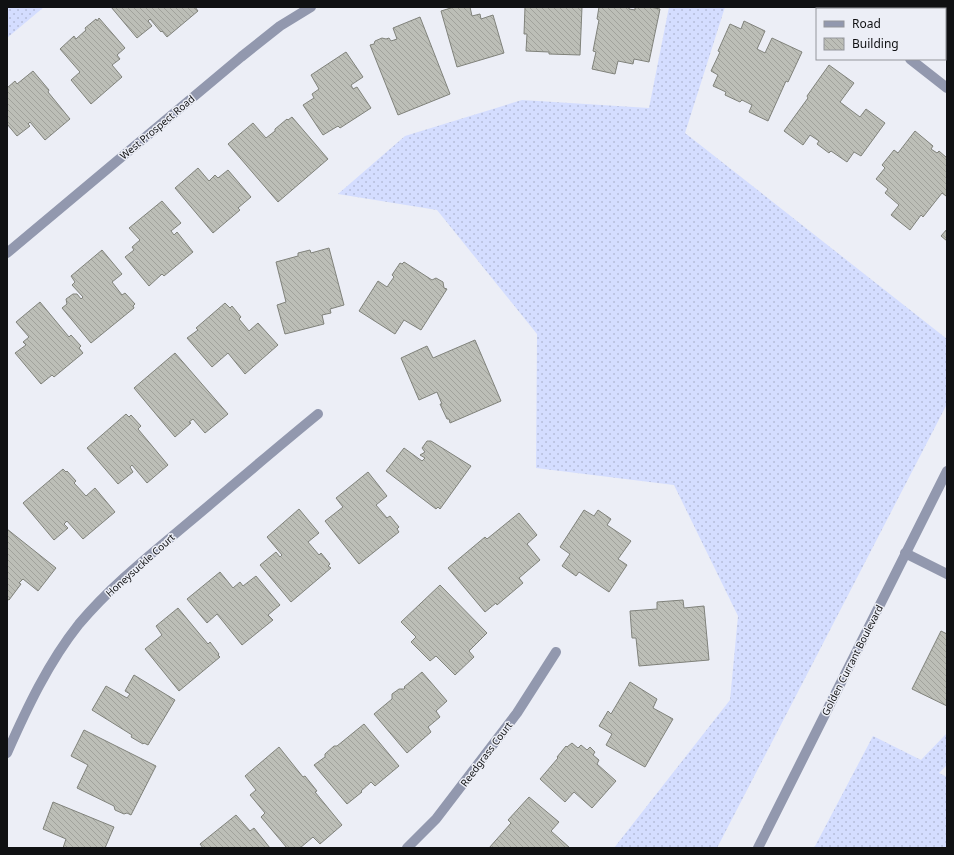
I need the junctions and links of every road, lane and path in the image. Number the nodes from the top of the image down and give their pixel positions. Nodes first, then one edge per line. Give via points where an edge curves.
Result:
1 (311, 7) edge
2 (911, 60) edge
3 (947, 88) edge
4 (7, 253) edge
5 (318, 414) dead end
6 (947, 471) edge
7 (905, 553) junction
8 (947, 574) edge
9 (556, 652) dead end
10 (7, 753) edge
11 (406, 848) edge
12 (758, 848) edge

1 - 4 street, West Prospect Road via 280,26 241,57
2 - 3 street
5 - 10 street, Honeysuckle Court via 110,590 79,625 51,664
6 - 7 street, Golden Currant Boulevard
7 - 8 street
7 - 12 street, Golden Currant Boulevard
9 - 11 street, Reedgrass Court via 512,720 436,819

